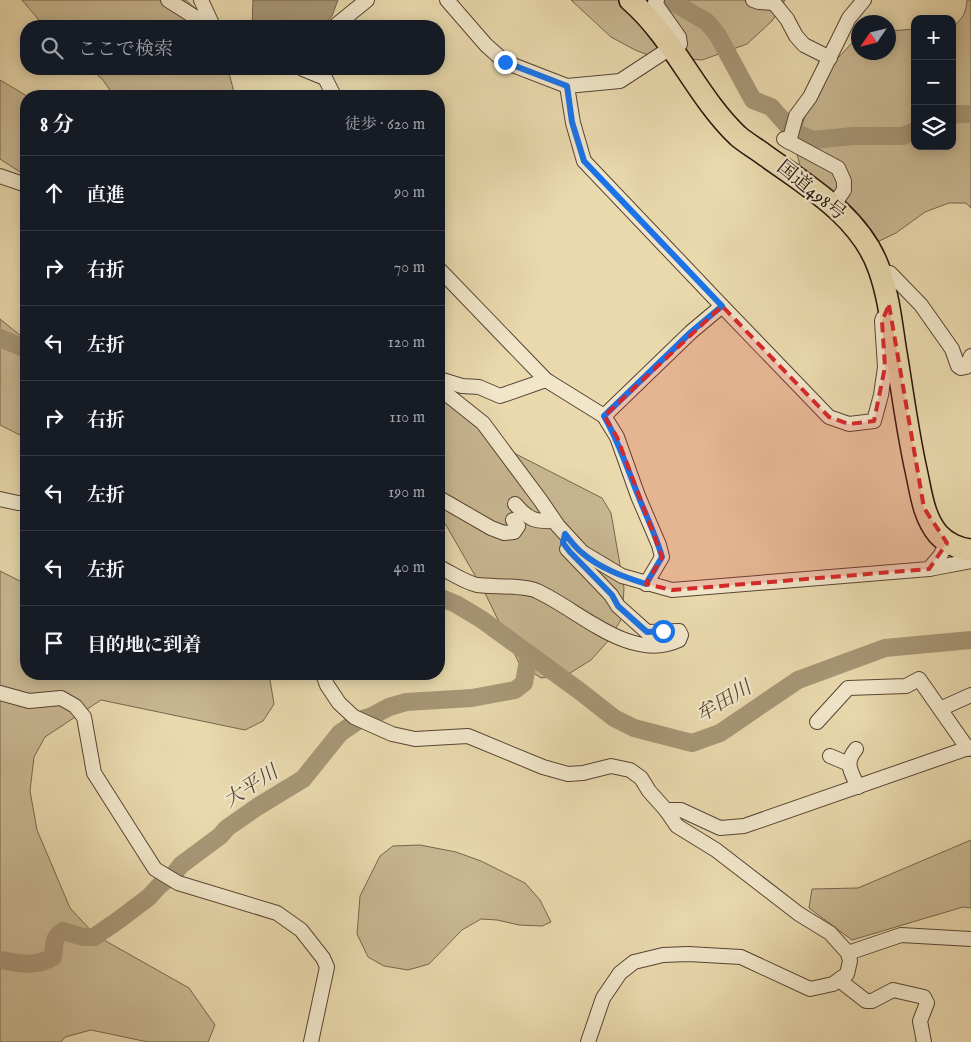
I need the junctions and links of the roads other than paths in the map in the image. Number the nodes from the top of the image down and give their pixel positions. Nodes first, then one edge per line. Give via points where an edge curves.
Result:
1 (168, 0) edge
2 (201, 0) edge
3 (367, 0) edge
4 (446, 0) edge
5 (630, 0) edge
6 (753, 0) edge
7 (864, 0) edge
8 (774, 1) edge
9 (656, 2) edge
10 (201, 20) edge
11 (209, 20) edge
12 (342, 20) edge
13 (673, 50) junction
14 (830, 58) junction
15 (318, 75) edge
16 (567, 86) junction
17 (331, 90) edge
18 (0, 176) edge
19 (20, 183) edge
20 (833, 206) junction
21 (880, 271) junction
22 (445, 275) edge
23 (889, 305) junction
24 (722, 306) junction
25 (971, 356) edge
26 (546, 380) junction
27 (445, 381) edge
28 (445, 393) edge
29 (604, 416) junction
30 (0, 499) edge
31 (445, 501) edge
32 (20, 503) edge
33 (515, 504) dead end
34 (513, 520) dead end
35 (554, 520) junction
36 (565, 534) junction
37 (948, 543) junction
38 (971, 550) edge
39 (971, 561) edge
40 (930, 569) junction
41 (445, 570) edge
42 (646, 584) junction
43 (325, 680) edge
44 (0, 693) edge
45 (971, 695) edge
46 (940, 709) junction
47 (816, 722) dead end
48 (970, 748) edge
49 (856, 749) dead end
50 (830, 756) dead end
51 (849, 764) junction
52 (858, 786) junction
53 (666, 810) junction
54 (971, 939) edge
55 (848, 953) junction
56 (839, 980) junction
57 (311, 1042) edge
58 (588, 1042) edge
59 (924, 1042) edge

1 - 10 street
2 - 11 street
3 - 12 street
4 - 16 street via 486,46 505,62
5 - 13 highway, 国道498号
6 - 8 street
7 - 14 street via 849,18
8 - 14 street via 804,45
9 - 13 street via 679,37 680,44
13 - 16 street via 620,81
13 - 20 highway, 国道498号 via 714,109 739,136
14 - 20 street via 810,98 796,116 788,140 838,168 844,180 844,190
15 - 17 street via 325,78
16 - 24 street via 572,122 584,161
18 - 19 street
20 - 21 highway, 国道498号 via 866,242
21 - 23 highway, 国道498号
21 - 25 street via 890,273 921,305 952,349 958,366 966,367
22 - 26 street
23 - 24 street via 882,321 885,367 882,396 874,421 849,424 829,417
23 - 37 highway, 国道498号 via 924,508 938,534
24 - 29 street
26 - 27 street via 500,396 479,387
26 - 29 street
28 - 35 street via 483,423
29 - 42 street via 616,437 659,545 662,557
30 - 32 street
31 - 34 street via 504,533 514,532 518,526
33 - 35 street via 529,518 540,522
35 - 36 street
36 - 41 street via 563,543 624,612 647,632 679,631 678,640 659,646 630,642 535,590 475,584
36 - 42 street via 582,552 605,567
37 - 38 highway
37 - 40 street
39 - 40 street
40 - 42 street via 672,590
43 - 53 street via 338,702 354,717 392,734 416,739 468,736 568,774 611,766 630,770 641,778
44 - 57 street via 29,701 61,698 75,706 84,717 94,773 155,870 178,884 277,913 300,930 327,967
45 - 46 street
46 - 47 street via 919,679 906,686 848,688
46 - 48 street
48 - 52 street
49 - 51 street
50 - 51 street
51 - 52 street
52 - 53 street via 744,826 720,828 681,810
53 - 55 street via 677,826 716,850 799,914 830,933
54 - 55 street via 901,935
55 - 56 street via 847,974
56 - 58 street via 810,989 741,957 715,954 663,955 634,962 620,973 603,998
56 - 59 street via 866,1001 893,990 924,997 927,1003 920,1021

